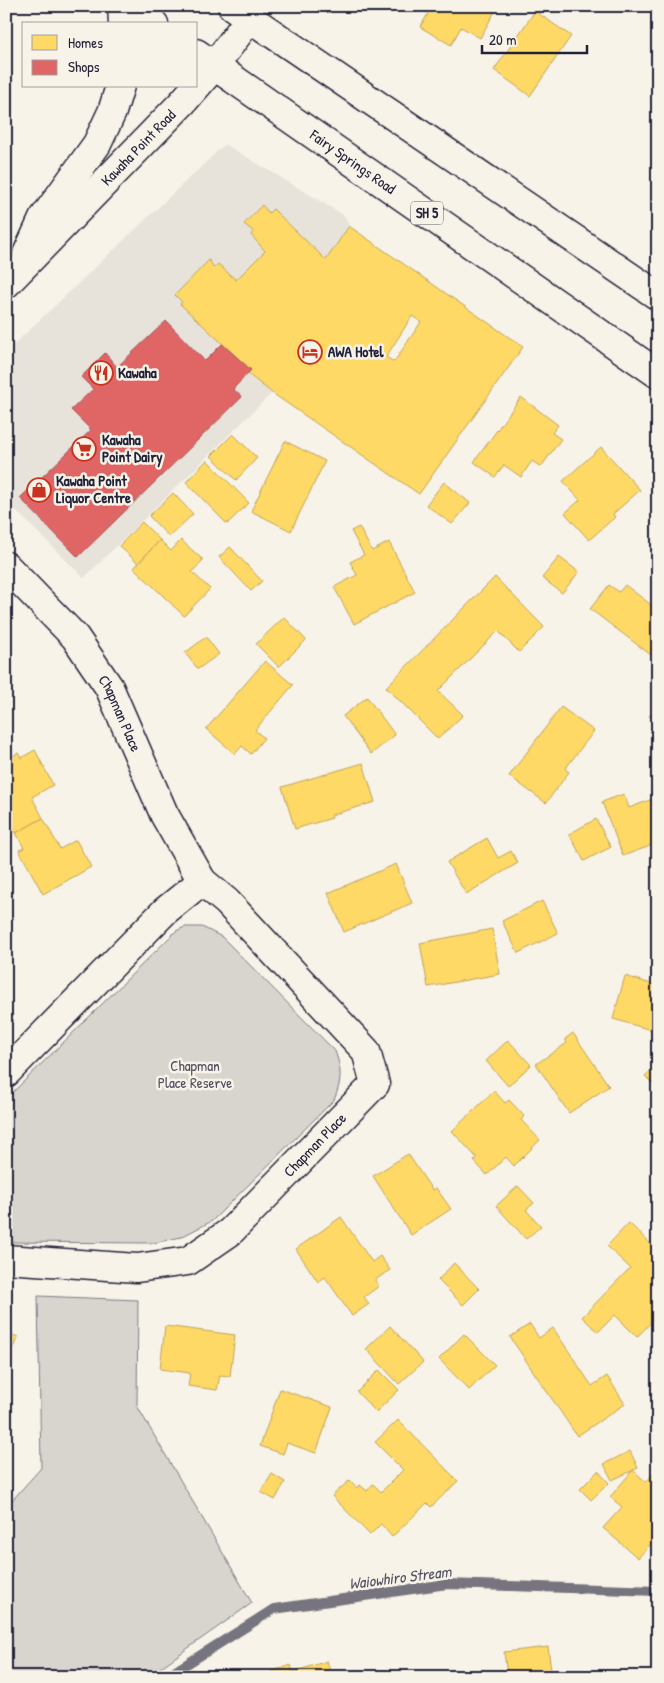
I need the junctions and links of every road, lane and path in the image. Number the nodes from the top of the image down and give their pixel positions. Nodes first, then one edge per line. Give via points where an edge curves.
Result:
1 (122, 6) edge
2 (129, 6) edge
3 (241, 12) edge
4 (123, 22) edge
5 (151, 22) edge
6 (205, 60) edge
7 (198, 73) edge
8 (119, 88) edge
9 (190, 88) edge
10 (13, 278) edge
11 (658, 296) edge
12 (658, 374) edge
13 (6, 566) edge
14 (202, 881) junction
15 (6, 1073) edge
16 (6, 1260) edge

1 - 4 main road
2 - 5 main road
3 - 6 main road, Kawaha Point Road
3 - 11 main road
6 - 7 main road, Kawaha Point Road
6 - 12 main road, Fairy Springs Road / SH 5
8 - 10 main road, Kawaha Point Road via 97,144 43,219
9 - 10 main road, Kawaha Point Road via 182,103
13 - 14 main road, Chapman Place via 75,637 109,687 164,814
14 - 15 main road via 165,911
14 - 16 main road, Chapman Place via 228,902 366,1051 375,1084 230,1232 188,1261 137,1268

